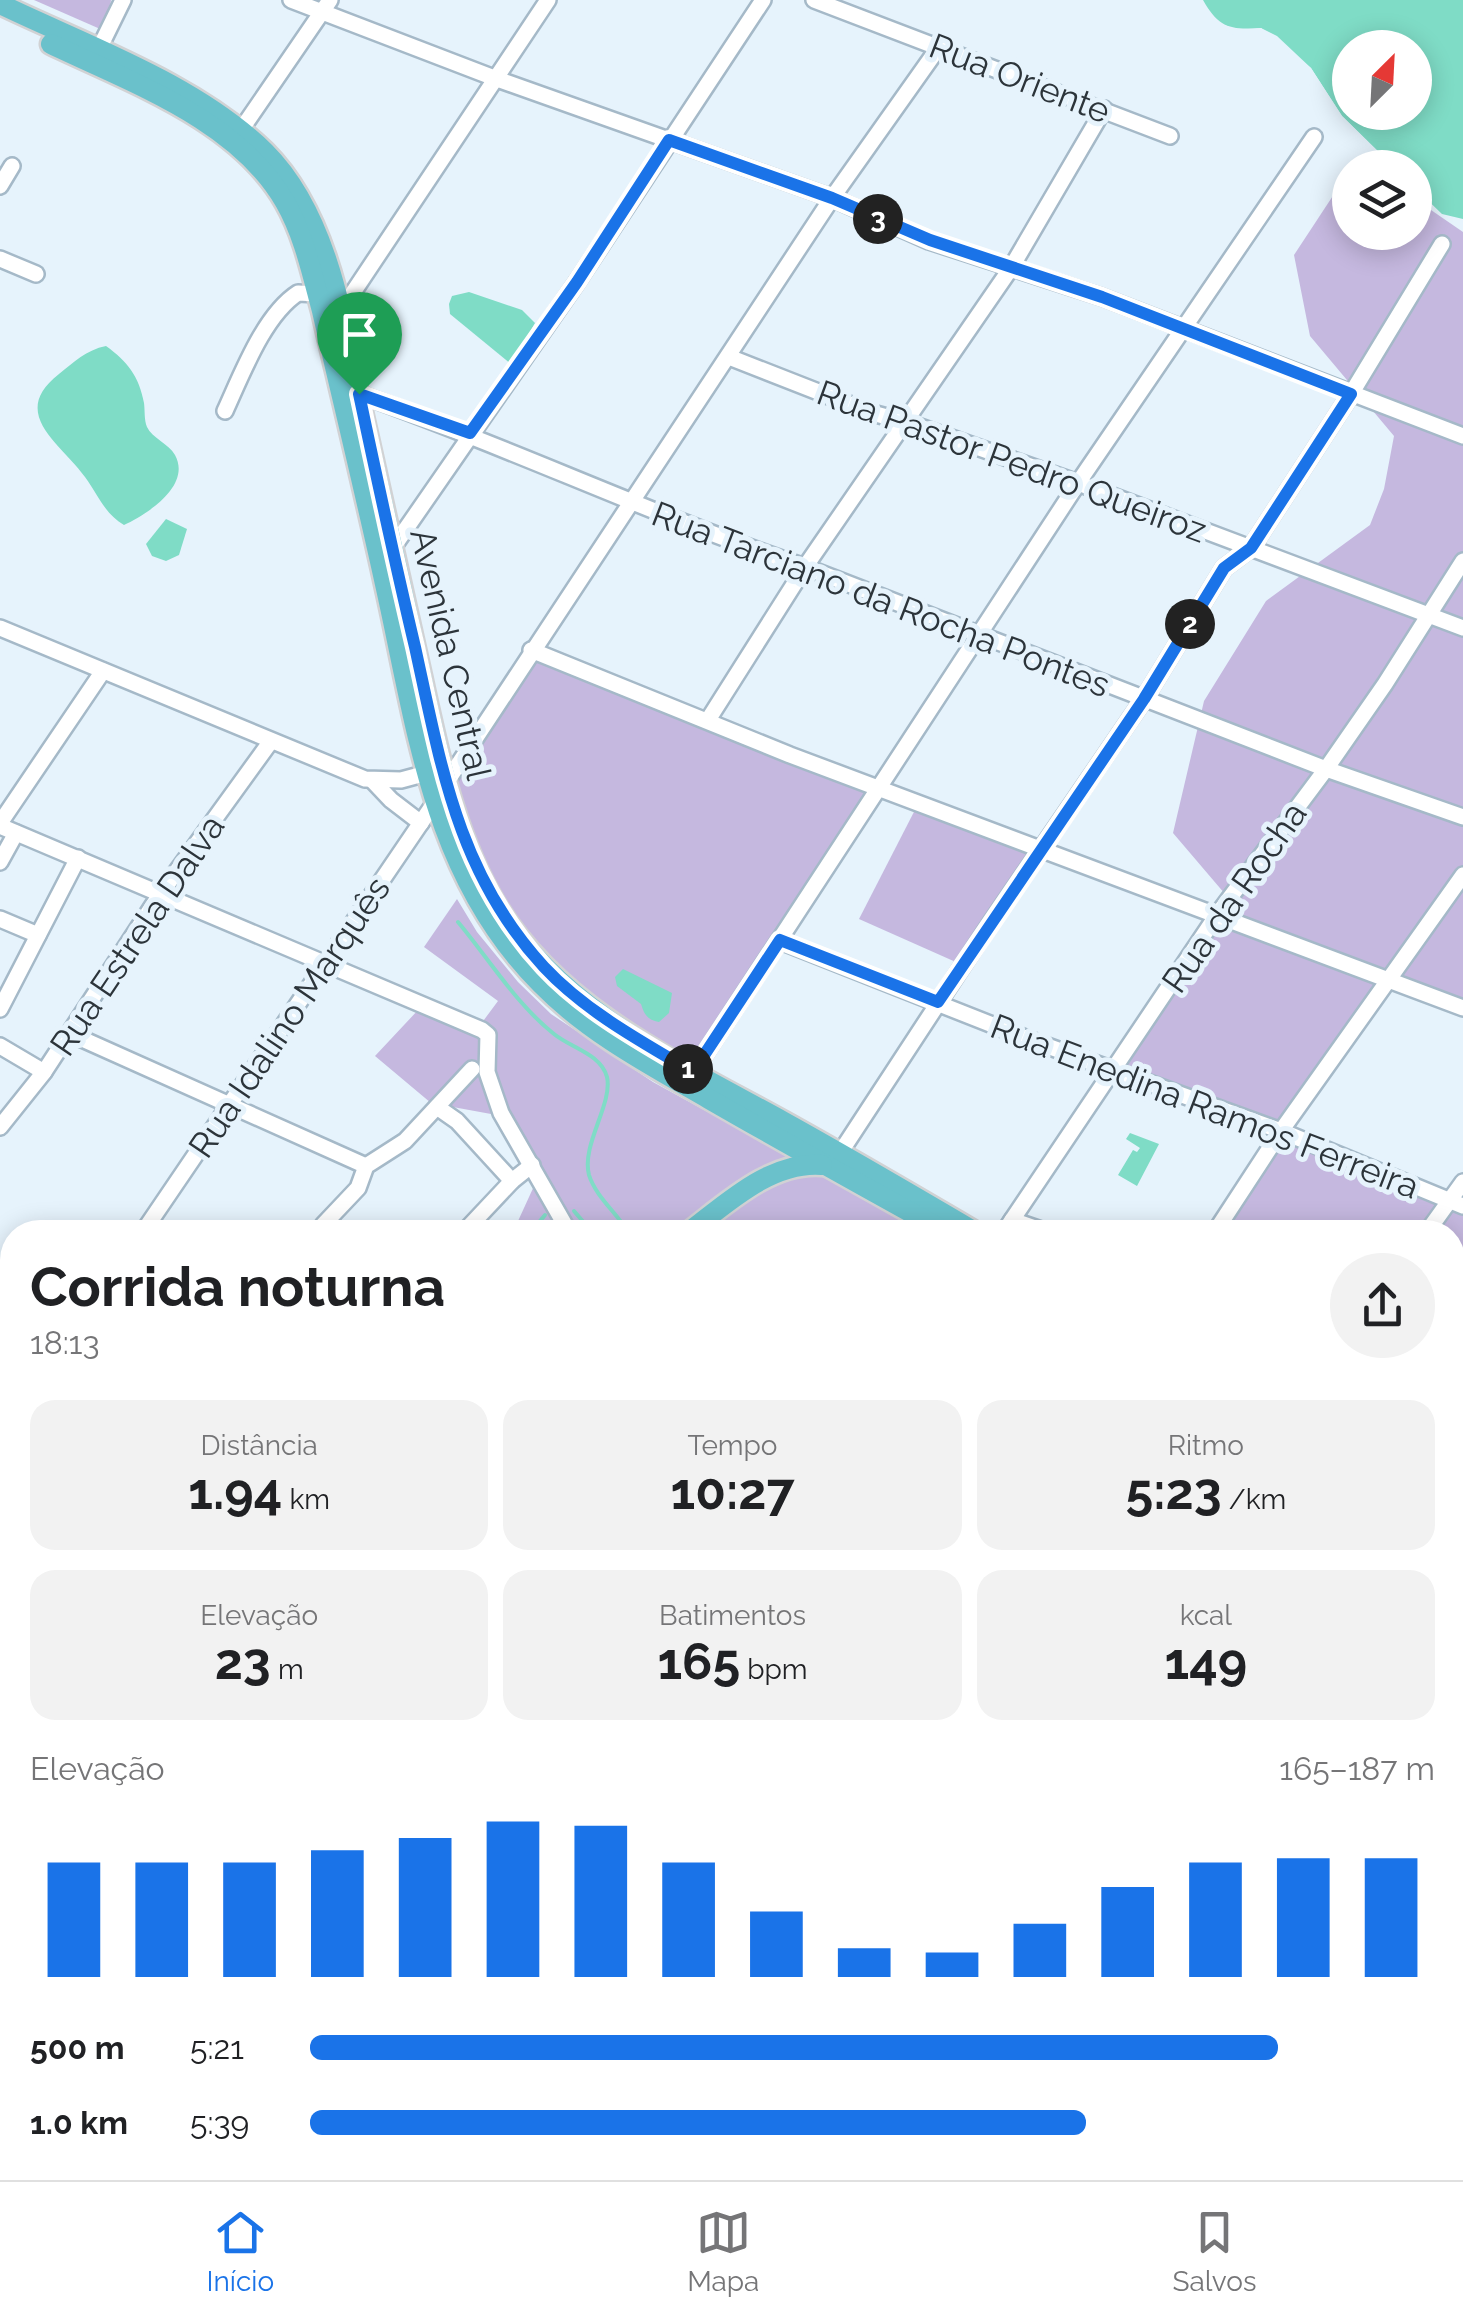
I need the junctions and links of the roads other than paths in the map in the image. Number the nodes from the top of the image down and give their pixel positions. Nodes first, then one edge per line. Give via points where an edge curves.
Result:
1 (123, 0) edge
2 (291, 0) edge
3 (548, 0) edge
4 (763, 0) edge
5 (814, 0) edge
6 (0, 4) edge
7 (326, 6) edge
8 (0, 19) edge
9 (939, 47) junction
10 (98, 50) junction
11 (496, 79) junction
12 (1104, 109) junction
13 (241, 130) junction
14 (1170, 136) dead end
15 (1314, 137) dead end
16 (669, 140) junction
17 (12, 166) dead end
18 (0, 186) edge
19 (832, 198) junction
20 (1442, 244) dead end
21 (0, 259) edge
22 (1011, 268) junction
23 (36, 274) dead end
24 (317, 294) junction
25 (340, 312) junction
26 (1182, 331) junction
27 (729, 357) junction
28 (359, 394) junction
29 (1351, 394) junction
30 (224, 411) dead end
31 (906, 422) junction
32 (470, 433) junction
33 (1463, 436) edge
34 (1078, 483) junction
35 (630, 503) junction
36 (1251, 548) junction
37 (392, 550) junction
38 (1463, 561) edge
39 (805, 568) junction
40 (1428, 614) junction
41 (0, 628) edge
42 (1463, 628) edge
43 (978, 636) junction
44 (531, 650) junction
45 (103, 671) junction
46 (1144, 699) junction
47 (708, 720) junction
48 (271, 741) junction
49 (1326, 769) junction
50 (436, 778) junction
51 (373, 781) junction
52 (881, 787) junction
53 (435, 802) junction
54 (1463, 817) edge
55 (421, 823) junction
56 (0, 824) edge
57 (16, 833) junction
58 (1041, 849) junction
59 (78, 858) junction
60 (0, 862) edge
61 (1463, 876) edge
62 (161, 893) junction
63 (1217, 915) junction
64 (0, 919) edge
65 (38, 935) junction
66 (780, 940) junction
67 (324, 963) junction
68 (1389, 979) junction
69 (938, 1002) junction
70 (1463, 1008) edge
71 (0, 1009) edge
72 (70, 1034) junction
73 (0, 1046) edge
74 (472, 1069) dead end
75 (1115, 1070) junction
76 (44, 1072) junction
77 (693, 1072) junction
78 (230, 1106) junction
79 (438, 1107) junction
80 (0, 1127) edge
81 (1281, 1131) junction
82 (782, 1134) junction
83 (834, 1159) junction
84 (532, 1165) junction
85 (366, 1166) junction
86 (763, 1174) junction
87 (512, 1181) junction
88 (1463, 1182) edge
89 (1456, 1203) edge
90 (152, 1220) edge
91 (328, 1220) edge
92 (475, 1220) edge
93 (562, 1220) edge
94 (704, 1220) edge
95 (928, 1220) edge
96 (952, 1220) edge
97 (1012, 1220) edge
98 (1223, 1220) edge

1 - 10 street
2 - 7 street
3 - 11 street
4 - 16 street
5 - 9 street, Rua Oriente
6 - 10 main road, Avenida Central
7 - 11 street
7 - 13 street
8 - 24 main road, Avenida Central via 181,109 238,147 286,204
9 - 12 street, Rua Oriente
9 - 19 street
10 - 13 main road, Avenida Central
11 - 16 street
11 - 25 street
12 - 14 street, Rua Oriente
12 - 22 street
13 - 25 main road, Avenida Central via 292,186 316,231
15 - 26 street
16 - 19 street
16 - 32 street
17 - 18 street
19 - 22 street
19 - 27 street
20 - 29 street
21 - 23 street
22 - 26 street
22 - 31 street
24 - 30 street via 289,299
24 - 50 main road, Avenida Central
25 - 28 main road, Avenida Central
26 - 29 street
26 - 34 street
27 - 31 street, Rua Pastor Pedro Queiroz
27 - 35 street
28 - 32 street, Rua Tarciano da Rocha Pontes
28 - 37 main road, Avenida Central
29 - 33 street
29 - 36 street
31 - 34 street, Rua Pastor Pedro Queiroz
31 - 39 street
32 - 35 street, Rua Tarciano da Rocha Pontes
32 - 37 street
34 - 36 street, Rua Pastor Pedro Queiroz
34 - 43 street
35 - 39 street, Rua Tarciano da Rocha Pontes
35 - 44 street
36 - 40 street, Rua Pastor Pedro Queiroz
36 - 46 street via 1224,568
37 - 50 main road, Avenida Central
38 - 40 street, Rua da Rocha
39 - 43 street, Rua Tarciano da Rocha Pontes
39 - 47 street
40 - 42 street, Rua Pastor Pedro Queiroz
40 - 49 street, Rua da Rocha
41 - 45 street
43 - 46 street, Rua Tarciano da Rocha Pontes
43 - 52 street
44 - 47 street
44 - 50 street
45 - 48 street
45 - 56 street
46 - 49 street, Rua Tarciano da Rocha Pontes
46 - 58 street
47 - 52 street
48 - 51 street
48 - 62 street, Rua Estrela Dalva
49 - 54 street, Rua Tarciano da Rocha Pontes
49 - 63 street, Rua da Rocha
50 - 51 street
50 - 53 main road, Avenida Central
50 - 77 main road, Avenida Central via 498,908 545,969
51 - 55 street
52 - 58 street
52 - 66 street
53 - 55 street, Rua Idalino Marquês
53 - 82 main road, Avenida Central via 475,900 542,985 602,1034
55 - 67 street, Rua Idalino Marquês
56 - 57 street
57 - 59 street
57 - 60 street
58 - 63 street
58 - 69 street
59 - 62 street
59 - 65 street
61 - 68 street
62 - 67 street
62 - 72 street, Rua Estrela Dalva
63 - 68 street
63 - 75 street, Rua da Rocha
64 - 65 street
65 - 71 street
66 - 69 street, Rua Enedina Ramos Ferreira
66 - 77 street
67 - 78 street, Rua Idalino Marquês
67 - 84 street via 488,1035 488,1072 501,1113
68 - 70 street
68 - 81 street
69 - 75 street, Rua Enedina Ramos Ferreira
69 - 83 street
72 - 76 street, Rua Estrela Dalva
72 - 78 street
73 - 76 street
74 - 79 street
75 - 81 street, Rua Enedina Ramos Ferreira
75 - 97 street, Rua da Rocha
76 - 80 street, Rua Estrela Dalva
77 - 82 main road, Avenida Central
78 - 85 street
78 - 90 street, Rua Idalino Marquês
79 - 85 street via 406,1141
79 - 87 street
81 - 89 street, Rua Enedina Ramos Ferreira
81 - 98 street
82 - 83 main road, Avenida Central
82 - 86 main road
83 - 86 main road
83 - 95 main road, Avenida Central
83 - 96 main road, Avenida Central
84 - 87 street
84 - 93 street
85 - 91 street via 358,1188
86 - 94 main road
87 - 92 street
88 - 89 street

